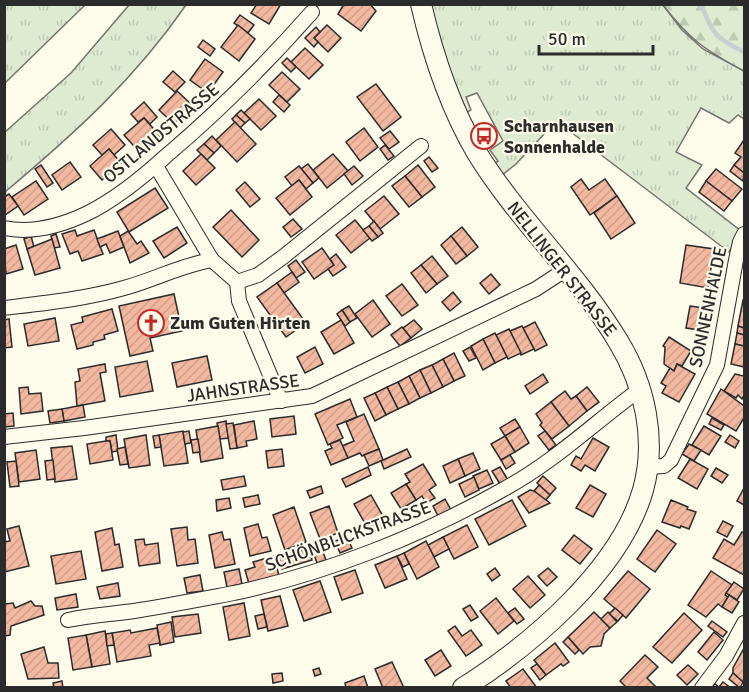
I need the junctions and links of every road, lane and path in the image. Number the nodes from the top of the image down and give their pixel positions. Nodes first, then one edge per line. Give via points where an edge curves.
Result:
1 (421, 4) edge
2 (312, 12) dead end
3 (421, 146) dead end
4 (156, 166) junction
5 (4, 228) edge
6 (744, 234) edge
7 (212, 260) junction
8 (740, 261) edge
9 (565, 270) junction
10 (237, 282) junction
11 (4, 308) edge
12 (639, 390) junction
13 (281, 401) junction
14 (4, 437) edge
15 (647, 467) junction
16 (68, 620) dead end
17 (744, 623) edge
18 (463, 687) edge
19 (702, 687) edge

1 - 9 main road, NELLINGER STRASSE via 440,70 471,142 507,198
2 - 4 street, OSTLANDSTRASSE via 232,97
3 - 10 street via 269,267
4 - 5 street, OSTLANDSTRASSE via 83,215 38,229
4 - 7 street
6 - 8 street, SONNENHALDE
7 - 10 street
7 - 11 street via 111,292
8 - 15 street, SONNENHALDE via 712,378 671,460 664,466
9 - 12 main road, NELLINGER STRASSE via 615,336
9 - 13 street, JAHNSTRASSE via 542,286 322,392
10 - 13 street via 239,301
12 - 15 main road, NELLINGER STRASSE via 648,422
12 - 16 street, SCHÖNBLICKSTRASSE via 524,477 411,536 258,587
13 - 14 street, JAHNSTRASSE
15 - 18 main road, NELLINGER STRASSE via 644,488 631,520 594,576 546,626
17 - 19 street via 726,656

